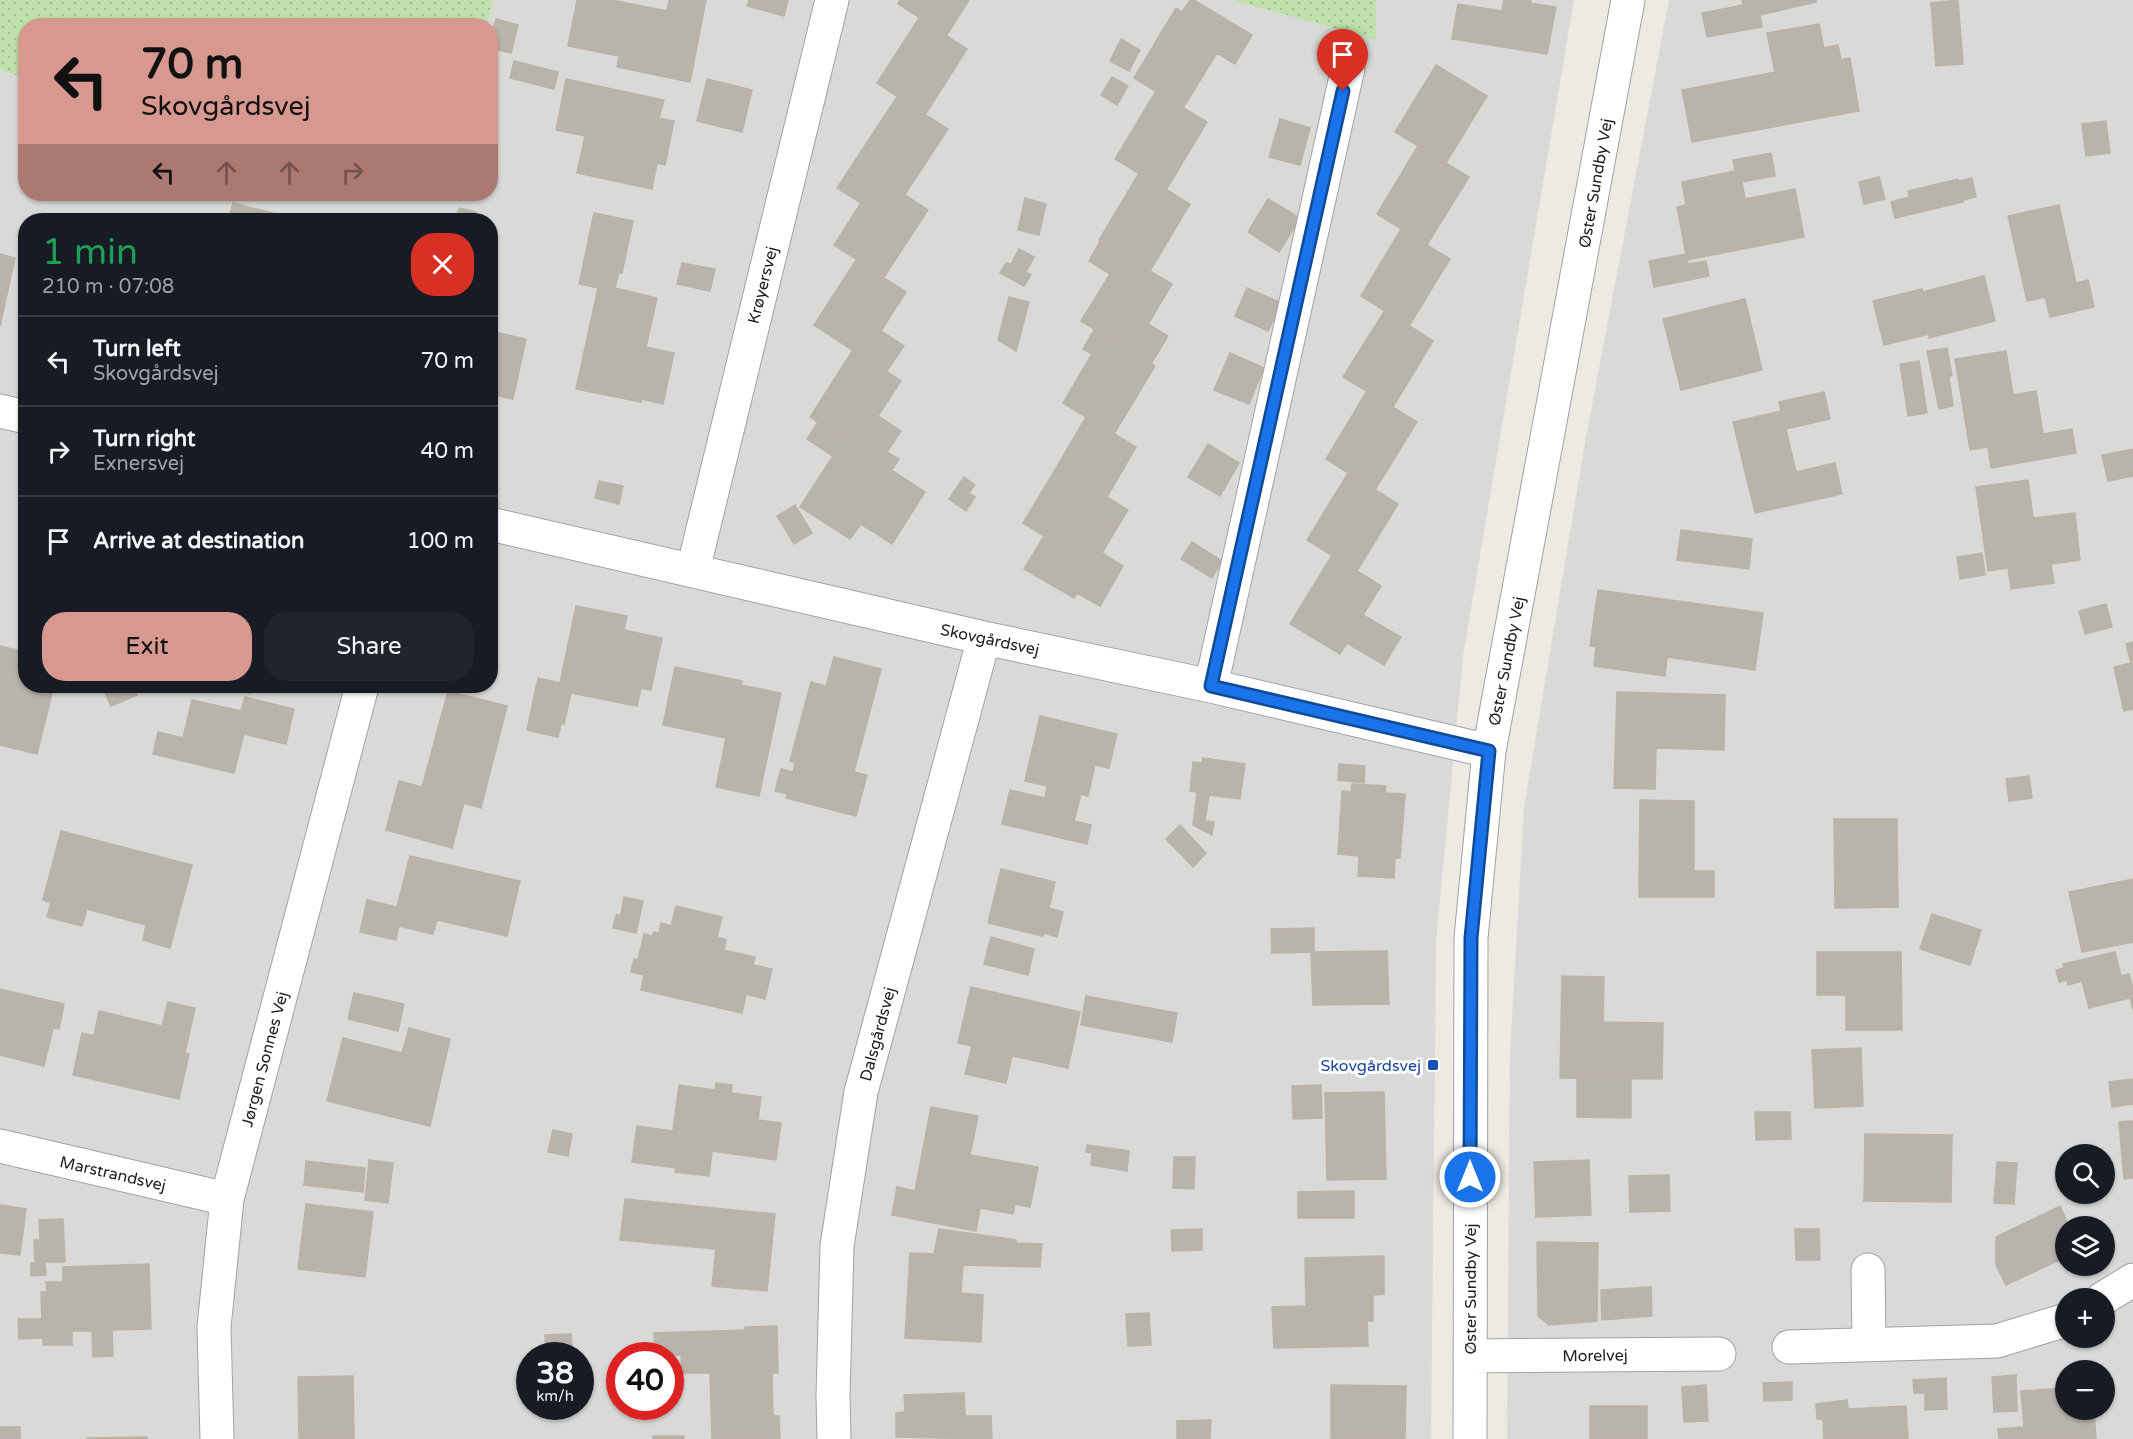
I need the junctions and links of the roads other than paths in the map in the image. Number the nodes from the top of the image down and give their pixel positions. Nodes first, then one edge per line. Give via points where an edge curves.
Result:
1 (832, 0) edge
2 (1628, 0) edge
3 (1348, 68) dead end
4 (0, 411) edge
5 (18, 415) edge
6 (498, 526) edge
7 (693, 570) junction
8 (984, 638) junction
9 (1211, 686) junction
10 (360, 693) edge
11 (1489, 751) junction
12 (0, 1146) edge
13 (226, 1199) junction
14 (1868, 1270) dead end
15 (2133, 1280) edge
16 (2115, 1291) edge
17 (2055, 1323) edge
18 (1869, 1344) junction
19 (1789, 1347) dead end
20 (1719, 1354) dead end
21 (1470, 1356) junction
22 (216, 1439) edge
23 (834, 1439) edge
24 (1470, 1439) edge

1 - 7 street, Krøyersvej
2 - 11 street, Øster Sundby Vej
3 - 9 street
4 - 5 street
6 - 7 street, Skovgårdsvej
7 - 8 street, Skovgårdsvej
8 - 9 street, Skovgårdsvej
8 - 23 street, Dalsgårdsvej via 861,1092 837,1246
9 - 11 street, Skovgårdsvej
10 - 13 street, Jørgen Sonnes Vej
11 - 21 street, Øster Sundby Vej via 1471,938
12 - 13 street, Marstrandsvej
13 - 22 street, Jørgen Sonnes Vej via 214,1327
14 - 18 street
15 - 16 street
17 - 18 street via 1997,1341
18 - 19 street
20 - 21 street, Morelvej
21 - 24 street, Øster Sundby Vej

